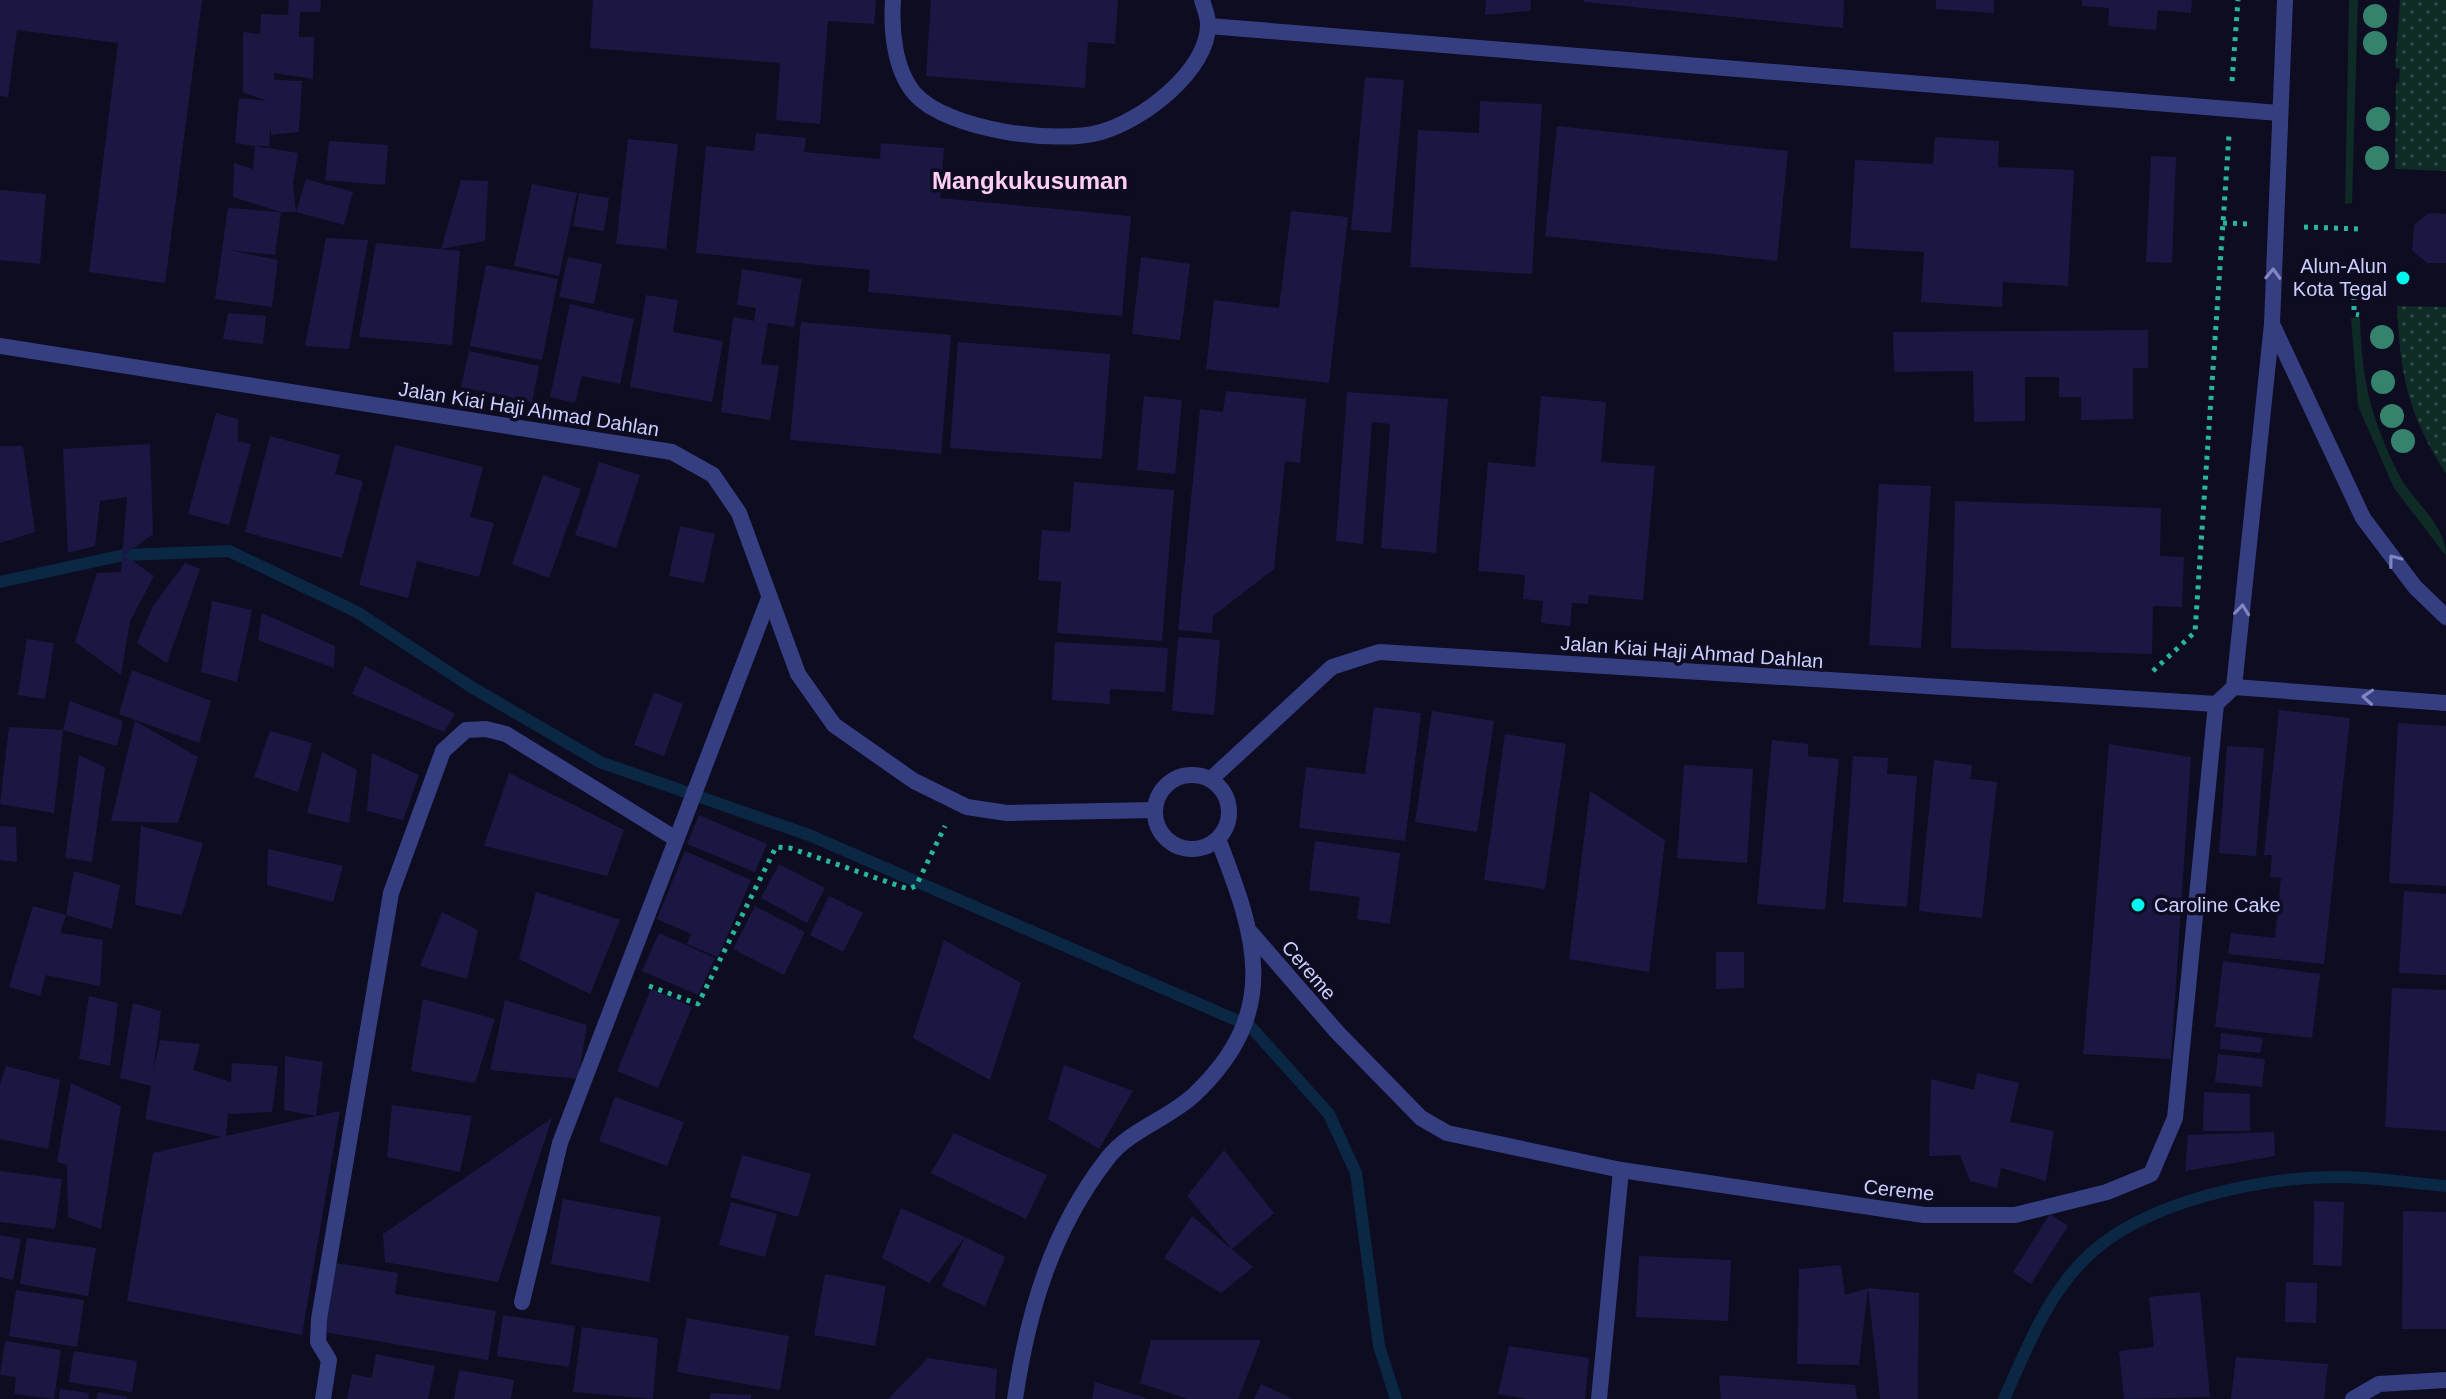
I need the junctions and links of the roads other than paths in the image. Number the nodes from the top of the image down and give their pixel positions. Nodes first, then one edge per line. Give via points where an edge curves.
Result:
1 (893, 0) edge
2 (1202, 0) edge
3 (2285, 0) edge
4 (1209, 26) junction
5 (2279, 113) junction
6 (2272, 324) junction
7 (0, 346) edge
8 (769, 598) junction
9 (2446, 617) edge
10 (2234, 687) junction
11 (2446, 703) edge
12 (2216, 704) junction
13 (1211, 779) junction
14 (1155, 810) junction
15 (676, 839) junction
16 (1218, 839) junction
17 (1251, 933) junction
18 (1621, 1170) junction
19 (522, 1302) dead end
20 (2446, 1380) edge
21 (323, 1399) edge
22 (1015, 1399) edge
23 (1599, 1399) edge
24 (2353, 1399) edge

1 - 4 street via 894,48 912,92 930,108 966,123 1032,136 1101,132 1166,97 1194,67
2 - 4 street
3 - 5 street
4 - 5 street
6 -> 5 street
9 -> 6 street via 2415,587 2363,518
10 -> 6 street
7 - 8 street, Jalan Kiai Haji Ahmad Dahlan via 672,452 713,475 739,513
8 - 14 street, Jalan Kiai Haji Ahmad Dahlan via 798,674 834,725 914,781 967,807 1007,813
8 - 15 street
11 -> 10 street
10 - 12 street
12 - 13 street, Jalan Kiai Haji Ahmad Dahlan via 1379,652 1332,667
12 - 18 street, Cereme via 2175,1118 2151,1174 2107,1192 2015,1215 1924,1215
13 - 14 street via 1181,775 1158,795
13 - 16 street via 1221,787 1230,814
14 - 16 street via 1157,825 1177,846 1192,850
15 - 19 street via 560,1143
15 - 21 street via 506,734 466,730 443,751 391,893 319,1319 318,1342 329,1360
16 - 17 street
17 - 18 street, Cereme via 1354,1052 1421,1118 1447,1133
17 - 22 street via 1252,1005 1229,1054 1194,1096 1140,1129 1109,1157 1062,1228 1036,1291
18 - 23 street
20 - 24 street via 2379,1384

